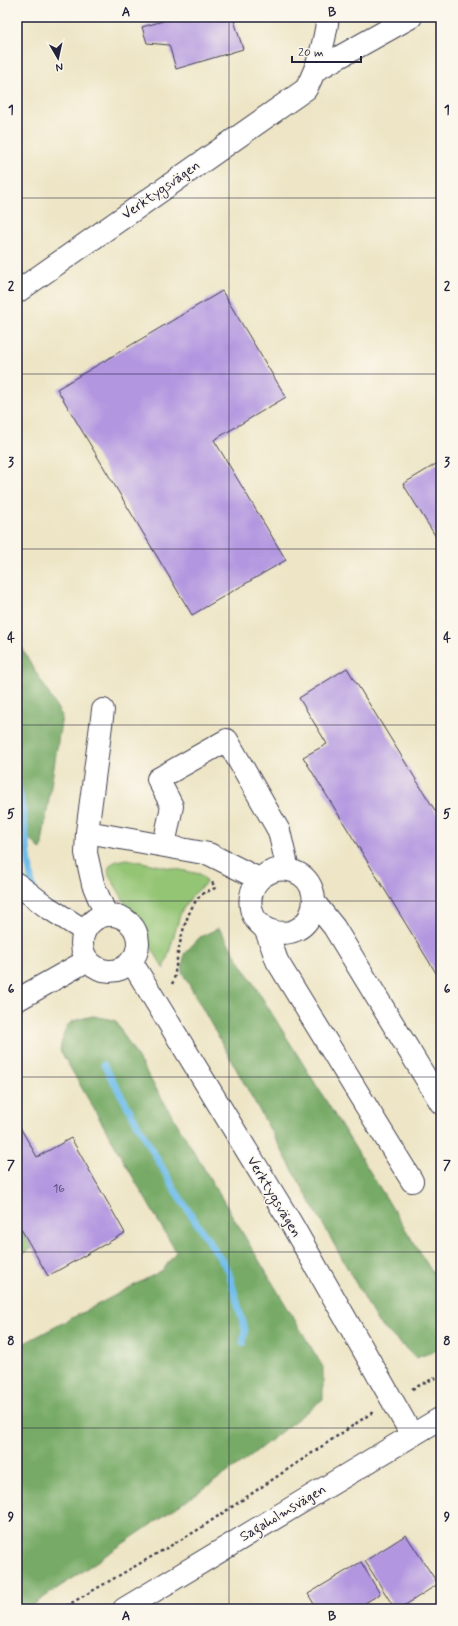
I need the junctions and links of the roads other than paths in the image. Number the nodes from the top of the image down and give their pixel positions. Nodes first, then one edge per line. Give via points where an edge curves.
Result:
1 (328, 17) edge
2 (411, 17) edge
3 (316, 70) junction
4 (17, 292) edge
5 (103, 710) dead end
6 (87, 832) junction
7 (164, 845) junction
8 (288, 870) junction
9 (259, 879) junction
10 (17, 884) edge
11 (314, 902) junction
12 (106, 915) junction
13 (264, 928) junction
14 (85, 931) junction
15 (88, 960) junction
16 (131, 961) junction
17 (17, 1000) edge
18 (441, 1103) edge
19 (412, 1181) dead end
20 (441, 1418) edge
21 (412, 1435) junction
22 (124, 1609) edge

1 - 3 street
2 - 3 street
3 - 4 street, Verktygsvägen via 306,89
5 - 6 street
6 - 7 street
6 - 12 street via 88,865
7 - 8 street via 172,806 158,779 227,740 279,831
7 - 9 street via 209,854
8 - 9 street via 272,871
8 - 11 street via 299,874 307,881
9 - 13 street via 250,896 250,905 252,914
10 - 14 street
11 - 13 street via 307,922 300,928 282,934
11 - 18 street via 334,927
12 - 14 street via 90,923
12 - 16 street via 116,915 125,919 137,934 136,953
13 - 19 street via 277,961
14 - 15 street via 82,946
15 - 16 street via 94,966 109,971 125,967
15 - 17 street
16 - 21 street, Verktygsvägen via 291,1223
20 - 21 street, Sagaholmsvägen
21 - 22 street, Sagaholmsvägen

